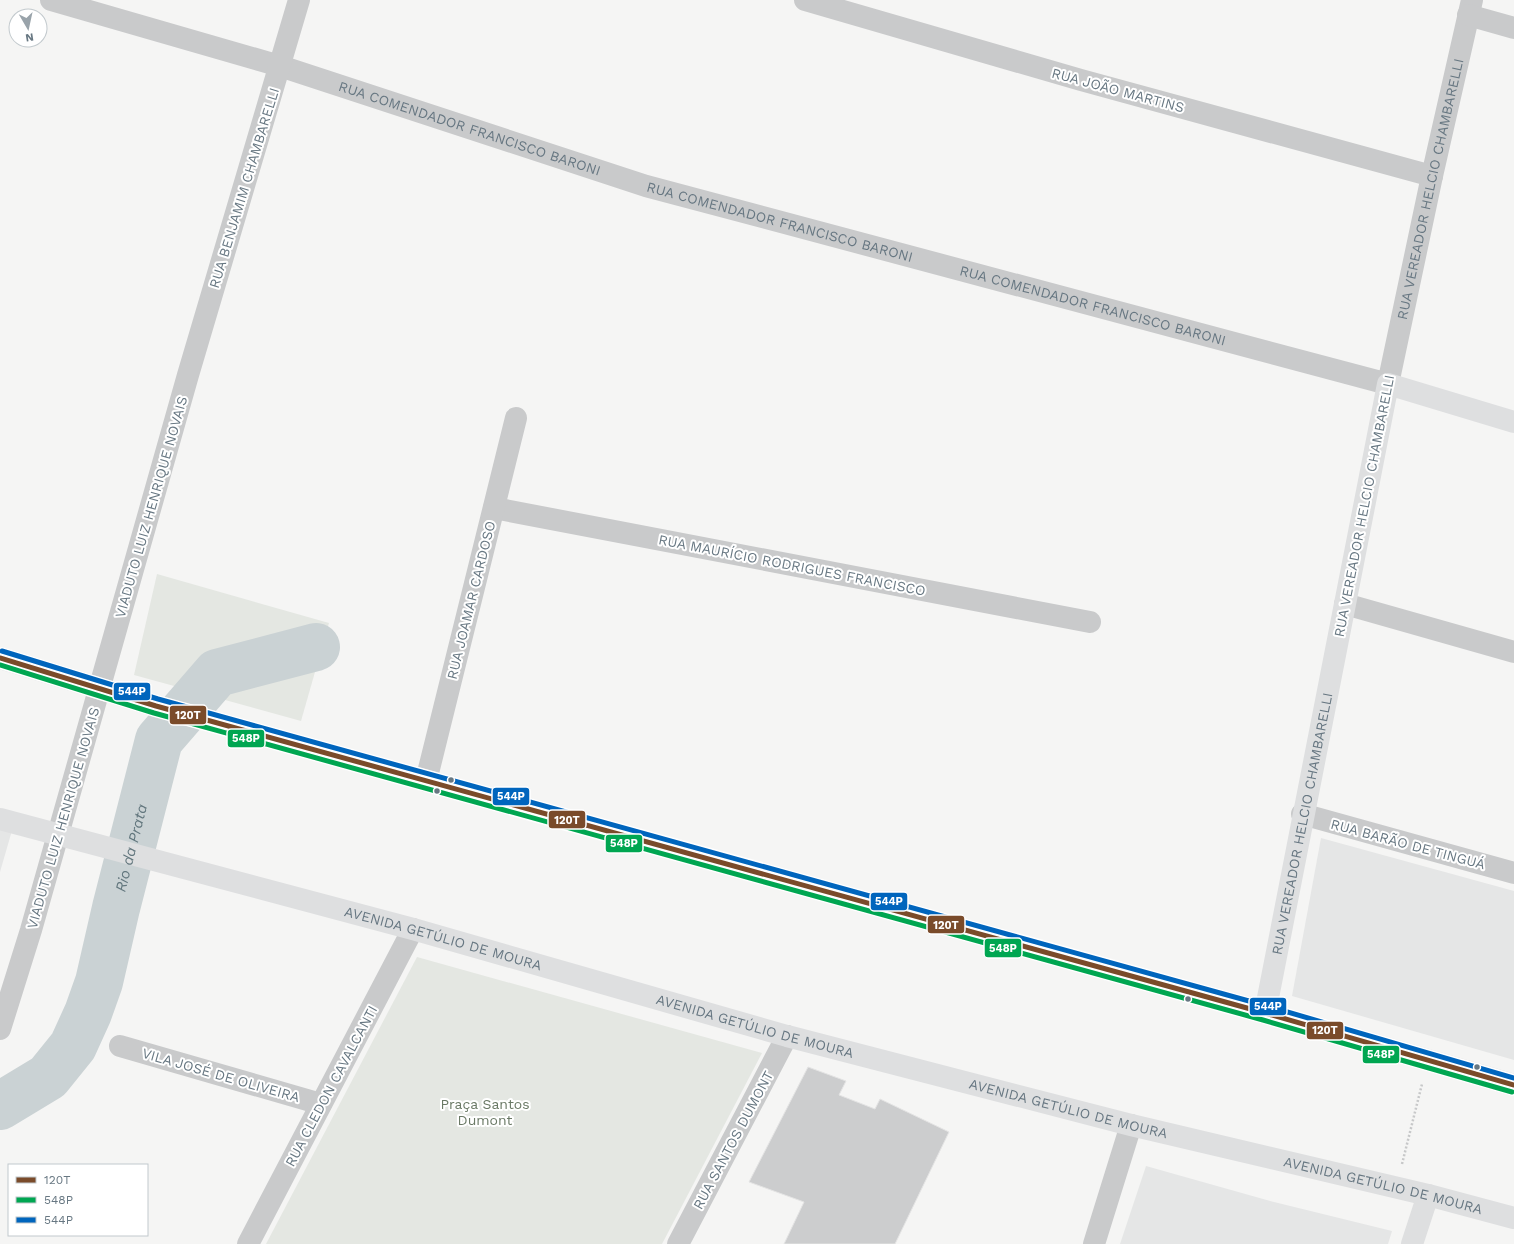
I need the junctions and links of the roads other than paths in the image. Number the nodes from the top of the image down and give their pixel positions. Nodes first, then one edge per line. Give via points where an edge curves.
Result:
1 (51, 0) edge
2 (299, 0) edge
3 (804, 0) edge
4 (1470, 7) edge
5 (1514, 28) edge
6 (280, 66) junction
7 (1432, 176) junction
8 (188, 375) joint
9 (1388, 384) junction
10 (516, 418) dead end
11 (1514, 422) edge
12 (494, 508) junction
13 (1345, 604) junction
14 (1090, 622) dead end
15 (1514, 652) edge
16 (0, 658) edge
17 (426, 781) junction
18 (1302, 814) junction
19 (0, 819) edge
20 (1514, 873) edge
21 (413, 929) junction
22 (1264, 1013) junction
23 (0, 1029) edge
24 (787, 1036) junction
25 (120, 1046) dead end
26 (1514, 1085) edge
27 (321, 1104) junction
28 (1131, 1126) junction
29 (1428, 1195) junction
30 (1514, 1218) edge
31 (248, 1244) edge
32 (678, 1244) edge
33 (1094, 1244) edge
34 (1412, 1244) edge

1 - 6 street, RUA COMENDADOR FRANCISCO BARONI
2 - 6 street, RUA BENJAMIM CHAMBARELLI
3 - 7 street, RUA JOÃO MARTINS via 1081,80
4 - 5 street
4 - 7 street, RUA VEREADOR HELCIO CHAMBARELLI
6 - 8 street, RUA BENJAMIM CHAMBARELLI
6 - 9 street, RUA COMENDADOR FRANCISCO BARONI via 646,186
7 - 9 street, RUA VEREADOR HELCIO CHAMBARELLI
8 - 23 street, VIADUTO LUIZ HENRIQUE NOVAIS via 31,930
9 - 11 main road, RUA COMENDADOR FRANCISCO BARONI
9 - 13 main road, RUA VEREADOR HELCIO CHAMBARELLI
10 - 12 street, RUA JOAMAR CARDOSO
12 - 14 street, RUA MAURÍCIO RODRIGUES FRANCISCO
12 - 17 street, RUA JOAMAR CARDOSO
13 - 15 street
13 - 18 main road, RUA VEREADOR HELCIO CHAMBARELLI
16 - 17 main road via 156,706
17 - 22 main road
18 - 20 street, RUA BARÃO DE TINGUÁ
18 - 22 main road, RUA VEREADOR HELCIO CHAMBARELLI
19 - 21 main road, AVENIDA GETÚLIO DE MOURA
21 - 24 main road, AVENIDA GETÚLIO DE MOURA
21 - 27 street, RUA CLEDON CAVALCANTI
22 - 26 main road
24 - 28 main road, AVENIDA GETÚLIO DE MOURA
24 - 32 street, RUA SANTOS DUMONT
25 - 27 street, VILA JOSÉ DE OLIVEIRA
27 - 31 street, RUA CLEDON CAVALCANTI
28 - 29 main road, AVENIDA GETÚLIO DE MOURA
28 - 33 street
29 - 30 main road, AVENIDA GETÚLIO DE MOURA
29 - 34 main road

